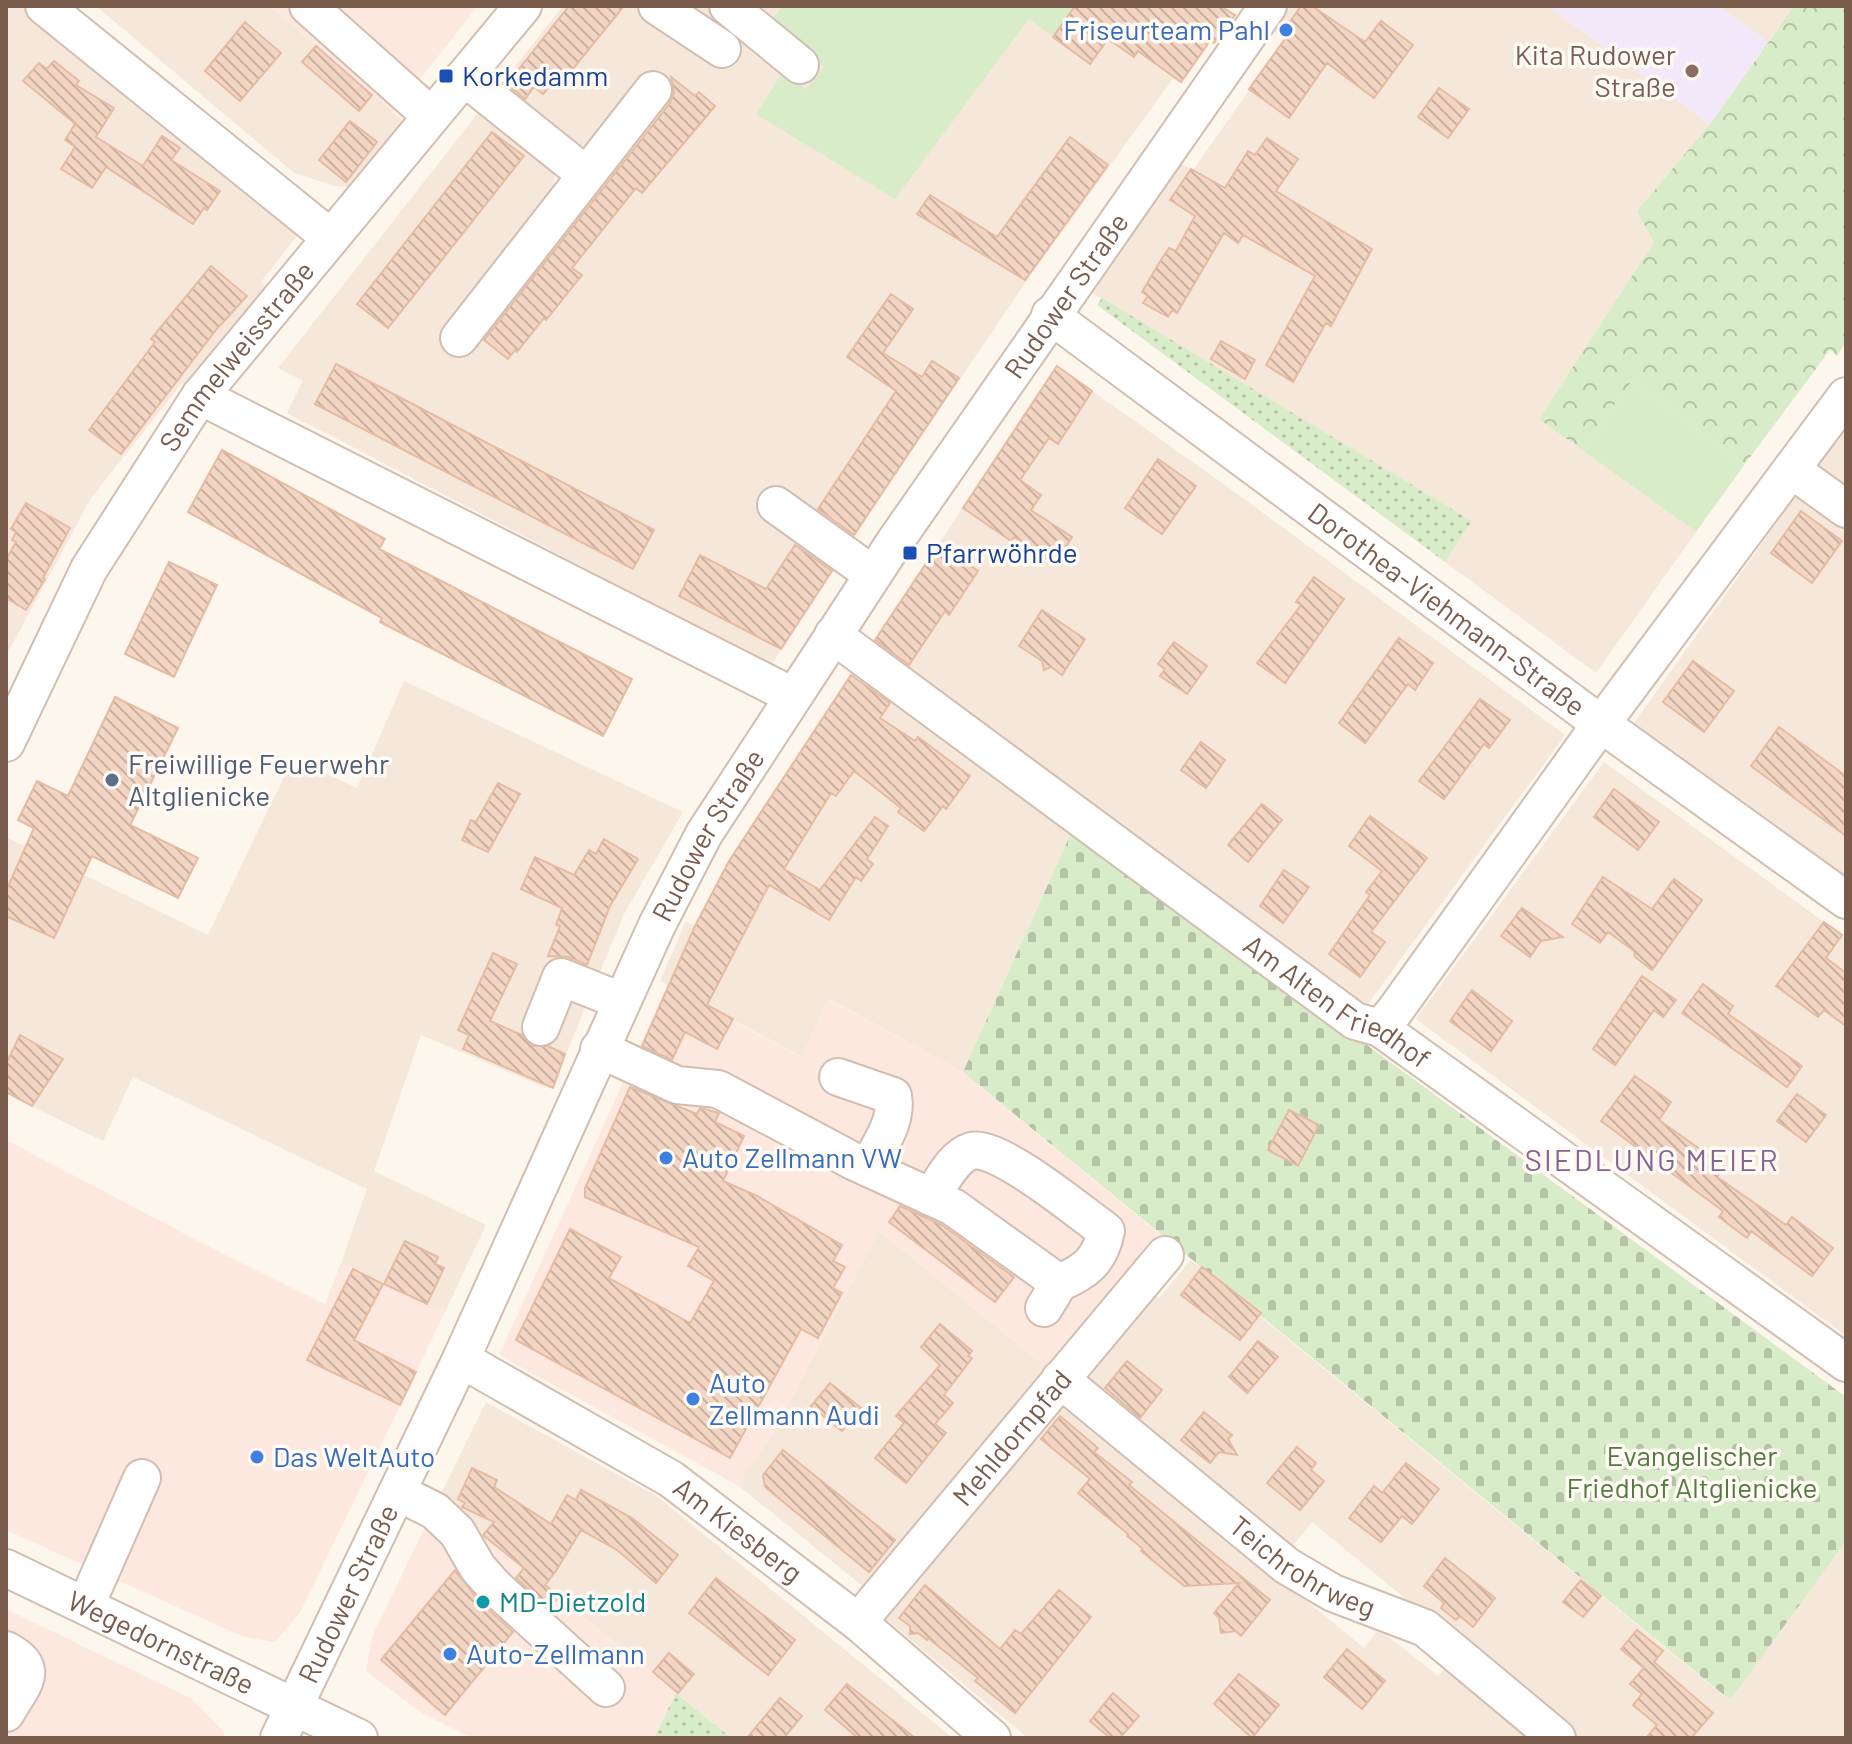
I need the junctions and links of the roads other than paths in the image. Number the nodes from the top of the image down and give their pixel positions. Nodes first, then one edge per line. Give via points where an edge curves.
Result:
1 (44, 6) edge
2 (308, 6) edge
3 (523, 6) edge
4 (657, 6) edge
5 (728, 6) edge
6 (1268, 6) edge
7 (722, 49) dead end
8 (800, 65) dead end
9 (464, 77) junction
10 (653, 90) dead end
11 (430, 115) junction
12 (585, 174) junction
13 (331, 238) junction
14 (1050, 315) junction
15 (459, 338) dead end
16 (200, 396) junction
17 (1846, 396) edge
18 (1792, 470) junction
19 (776, 505) dead end
20 (1846, 509) edge
21 (872, 574) junction
22 (833, 635) junction
23 (793, 696) junction
24 (1601, 724) junction
25 (6, 743) edge
26 (1846, 900) edge
27 (621, 1001) junction
28 (541, 1027) dead end
29 (1380, 1028) junction
30 (599, 1049) junction
31 (838, 1077) dead end
32 (868, 1168) junction
33 (931, 1197) junction
34 (1165, 1255) dead end
35 (461, 1359) junction
36 (1846, 1363) edge
37 (1060, 1379) junction
38 (142, 1478) dead end
39 (397, 1492) junction
40 (6, 1568) edge
41 (86, 1605) junction
42 (858, 1622) junction
43 (6, 1650) edge
44 (606, 1688) dead end
45 (294, 1705) junction
46 (6, 1713) edge
47 (279, 1738) edge
48 (359, 1738) edge
49 (992, 1738) edge
50 (1557, 1738) edge

1 - 13 street
2 - 11 street
3 - 9 street, Semmelweisstraße
4 - 7 street
5 - 8 street
6 - 14 street, Rudower Straße
9 - 11 street, Semmelweisstraße
9 - 12 street
10 - 12 street
11 - 13 street, Semmelweisstraße
12 - 15 street
13 - 16 street, Semmelweisstraße
14 - 21 street, Rudower Straße
14 - 24 street, Dorothea-Viehmann-Straße
16 - 23 street
16 - 25 street, Semmelweisstraße via 89,569
17 - 18 street
18 - 20 street
18 - 24 street
19 - 21 street
21 - 22 street, Rudower Straße
22 - 23 street, Rudower Straße
22 - 29 street, Am Alten Friedhof via 1355,1021
23 - 27 street, Rudower Straße via 704,834
24 - 26 street, Dorothea-Viehmann-Straße
24 - 29 street
27 - 28 street via 561,977
27 - 30 street, Rudower Straße
29 - 36 street, Am Alten Friedhof
30 - 32 street via 677,1085 718,1089
30 - 35 street, Rudower Straße
31 - 32 street via 893,1096 893,1118
32 - 33 street
33 - 33 street via 958,1157 974,1150 992,1153 1106,1231 1103,1247 1083,1273 1052,1296 953,1207
34 - 37 street, Mehldornpfad
35 - 39 street, Rudower Straße
35 - 42 street, Am Kiesberg via 671,1479
37 - 42 street, Mehldornpfad
37 - 50 street, Teichrohrweg via 1287,1566 1333,1593 1425,1628
38 - 41 street
39 - 44 street via 435,1511 457,1532 495,1587
39 - 45 street, Rudower Straße
40 - 41 street, Wegedornstraße
41 - 45 street, Wegedornstraße
42 - 49 street, Am Kiesberg
43 - 46 street via 27,1666
45 - 47 street, Rudower Straße
45 - 48 street, Wegedornstraße

